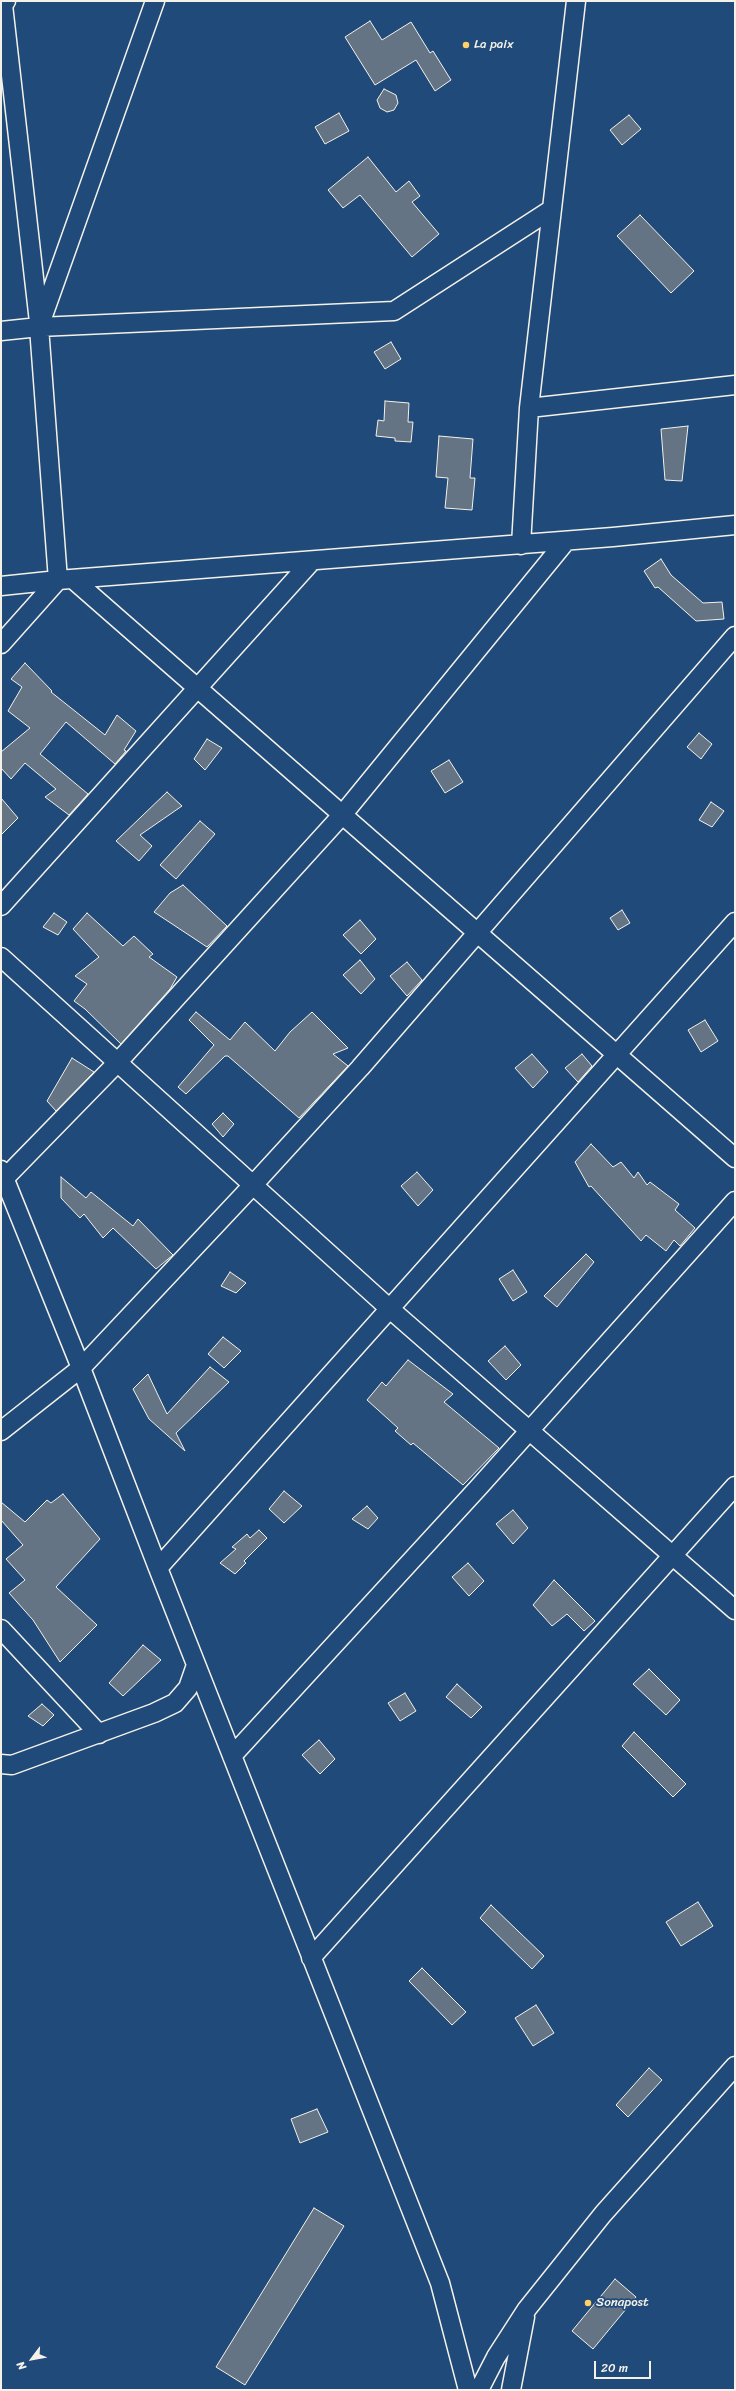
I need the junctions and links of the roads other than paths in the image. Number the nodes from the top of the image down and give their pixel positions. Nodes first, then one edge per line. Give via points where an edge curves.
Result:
1 (6, 1) edge
2 (155, 1) edge
3 (576, 1) edge
4 (552, 209) junction
5 (39, 327) junction
6 (1, 332) edge
7 (735, 385) edge
8 (528, 408) junction
9 (735, 525) edge
10 (566, 541) junction
11 (521, 545) junction
12 (311, 562) junction
13 (67, 580) junction
14 (1, 586) edge
15 (735, 636) edge
16 (1, 644) edge
17 (198, 688) junction
18 (343, 814) junction
19 (1, 906) edge
20 (735, 922) edge
21 (478, 933) junction
22 (1, 956) edge
23 (616, 1054) junction
24 (118, 1062) junction
25 (735, 1158) edge
26 (2, 1177) edge
27 (253, 1185) junction
28 (735, 1201) edge
29 (390, 1309) junction
30 (81, 1368) junction
31 (1, 1431) edge
32 (530, 1431) junction
33 (735, 1486) edge
34 (674, 1556) junction
35 (158, 1568) junction
36 (735, 1610) edge
37 (1, 1629) edge
38 (196, 1665) junction
39 (99, 1734) junction
40 (232, 1756) junction
41 (1, 1764) edge
42 (311, 1958) junction
43 (735, 2066) edge
44 (527, 2309) junction
45 (468, 2390) edge
46 (479, 2390) edge
47 (511, 2390) edge

1 - 5 street via 3,5
2 - 5 street
3 - 4 street
4 - 5 street via 394,311
4 - 8 street
5 - 6 street
5 - 13 street
7 - 8 street
8 - 11 street
9 - 10 street
10 - 11 street
10 - 18 street
11 - 12 street
12 - 13 street
12 - 17 street
13 - 14 street
13 - 16 street
13 - 17 street
15 - 21 street
17 - 18 street
17 - 19 street
18 - 21 street
18 - 24 street
20 - 23 street
21 - 23 street
21 - 27 street
22 - 24 street
23 - 25 street
23 - 29 street
24 - 26 street
24 - 27 street
26 - 30 street
27 - 29 street
27 - 30 street
28 - 32 street
29 - 32 street
29 - 35 street
30 - 31 street
30 - 35 street
32 - 34 street
32 - 40 street
33 - 34 street
34 - 36 street
34 - 42 street
35 - 38 street
37 - 39 street
38 - 39 street via 188,1688 175,1703 154,1714
38 - 40 street
39 - 41 street via 12,1765
40 - 42 street
42 - 45 street via 440,2283
43 - 44 street via 603,2214
44 - 46 street via 496,2357
44 - 47 street

